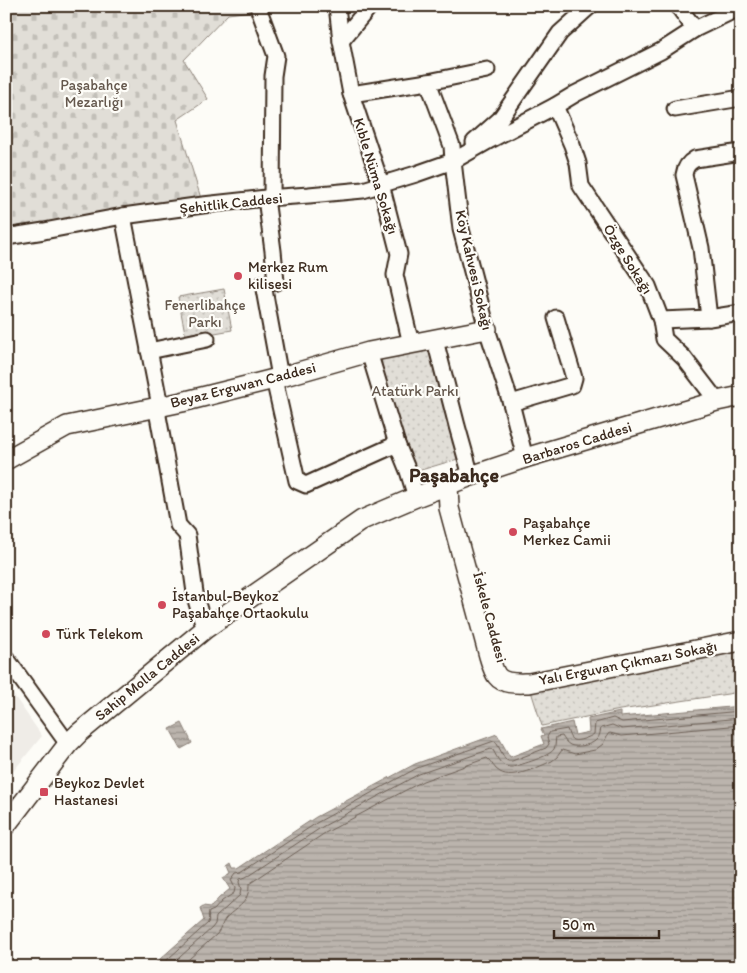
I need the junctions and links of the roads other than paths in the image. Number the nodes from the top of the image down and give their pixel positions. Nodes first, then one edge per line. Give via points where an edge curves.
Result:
1 (260, 6) edge
2 (337, 6) edge
3 (370, 6) edge
4 (590, 6) edge
5 (678, 6) edge
6 (741, 7) edge
7 (695, 29) junction
8 (340, 41) junction
9 (487, 70) dead end
10 (428, 82) junction
11 (351, 94) junction
12 (741, 98) edge
13 (555, 106) junction
14 (675, 109) dead end
15 (741, 152) edge
16 (453, 161) junction
17 (381, 184) junction
18 (269, 198) junction
19 (123, 216) junction
20 (6, 237) edge
21 (741, 313) edge
22 (556, 318) dead end
23 (708, 318) junction
24 (661, 320) junction
25 (487, 329) junction
26 (207, 339) dead end
27 (435, 340) junction
28 (411, 344) junction
29 (149, 351) junction
30 (369, 352) junction
31 (277, 378) junction
32 (741, 396) edge
33 (510, 402) junction
34 (717, 402) junction
35 (160, 406) junction
36 (397, 444) junction
37 (525, 458) junction
38 (6, 460) edge
39 (471, 476) junction
40 (448, 485) junction
41 (416, 497) junction
42 (205, 629) junction
43 (741, 641) edge
44 (6, 658) edge
45 (515, 683) joint
46 (68, 744) junction
47 (6, 825) edge

1 - 18 street via 276,56
2 - 8 street, Kıble Nüma Sokağı
3 - 8 street
4 - 16 street via 560,33 500,119
5 - 7 street
6 - 7 street
7 - 13 street via 661,51
8 - 11 street, Kıble Nüma Sokağı
9 - 10 street
10 - 11 street
10 - 16 street, Köy Kahvesi Sokağı via 452,146
11 - 17 street, Kıble Nüma Sokağı
12 - 14 street
13 - 16 street
13 - 24 street, Özge Sokağı via 572,145 581,186 648,286
15 - 23 street via 695,159 685,168 700,248
16 - 17 street, Şehitlik Caddesi
16 - 25 street, Köy Kahvesi Sokağı via 461,229
17 - 18 street, Şehitlik Caddesi via 363,190
17 - 28 street, Kıble Nüma Sokağı via 399,254 395,275
18 - 19 street, Şehitlik Caddesi
18 - 31 street via 276,282 264,284
19 - 20 street, Şehitlik Caddesi
19 - 29 street
21 - 23 street
22 - 33 street via 574,378 572,385
23 - 24 street
24 - 34 street, Özge Sokağı via 664,340 684,358
25 - 27 main road, Beyaz Erguvan Caddesi
25 - 33 street, Köy Kahvesi Sokağı
26 - 29 street
27 - 28 main road, Beyaz Erguvan Caddesi
27 - 39 street
28 - 30 main road, Beyaz Erguvan Caddesi
29 - 35 street
30 - 31 main road, Beyaz Erguvan Caddesi
30 - 36 street
31 - 35 main road, Beyaz Erguvan Caddesi
31 - 36 street via 297,481 306,486
32 - 34 main road, Barbaros Caddesi
33 - 37 street, Köy Kahvesi Sokağı
34 - 37 main road, Barbaros Caddesi
35 - 38 main road, Beyaz Erguvan Caddesi via 67,426
35 - 42 street via 158,416 178,526 187,535 196,600
36 - 41 street
37 - 39 main road, Barbaros Caddesi
39 - 40 main road, Barbaros Caddesi
40 - 41 main road, Barbaros Caddesi
40 - 45 main road, İskele Caddesi via 449,508 489,656 496,676 504,682
41 - 42 main road, Sahip Molla Caddesi via 362,520
42 - 46 main road, Sahip Molla Caddesi
43 - 45 main road, Yalı Erguvan Çıkmazı Sokağı via 529,683
44 - 46 street
46 - 47 main road, Sahip Molla Caddesi

